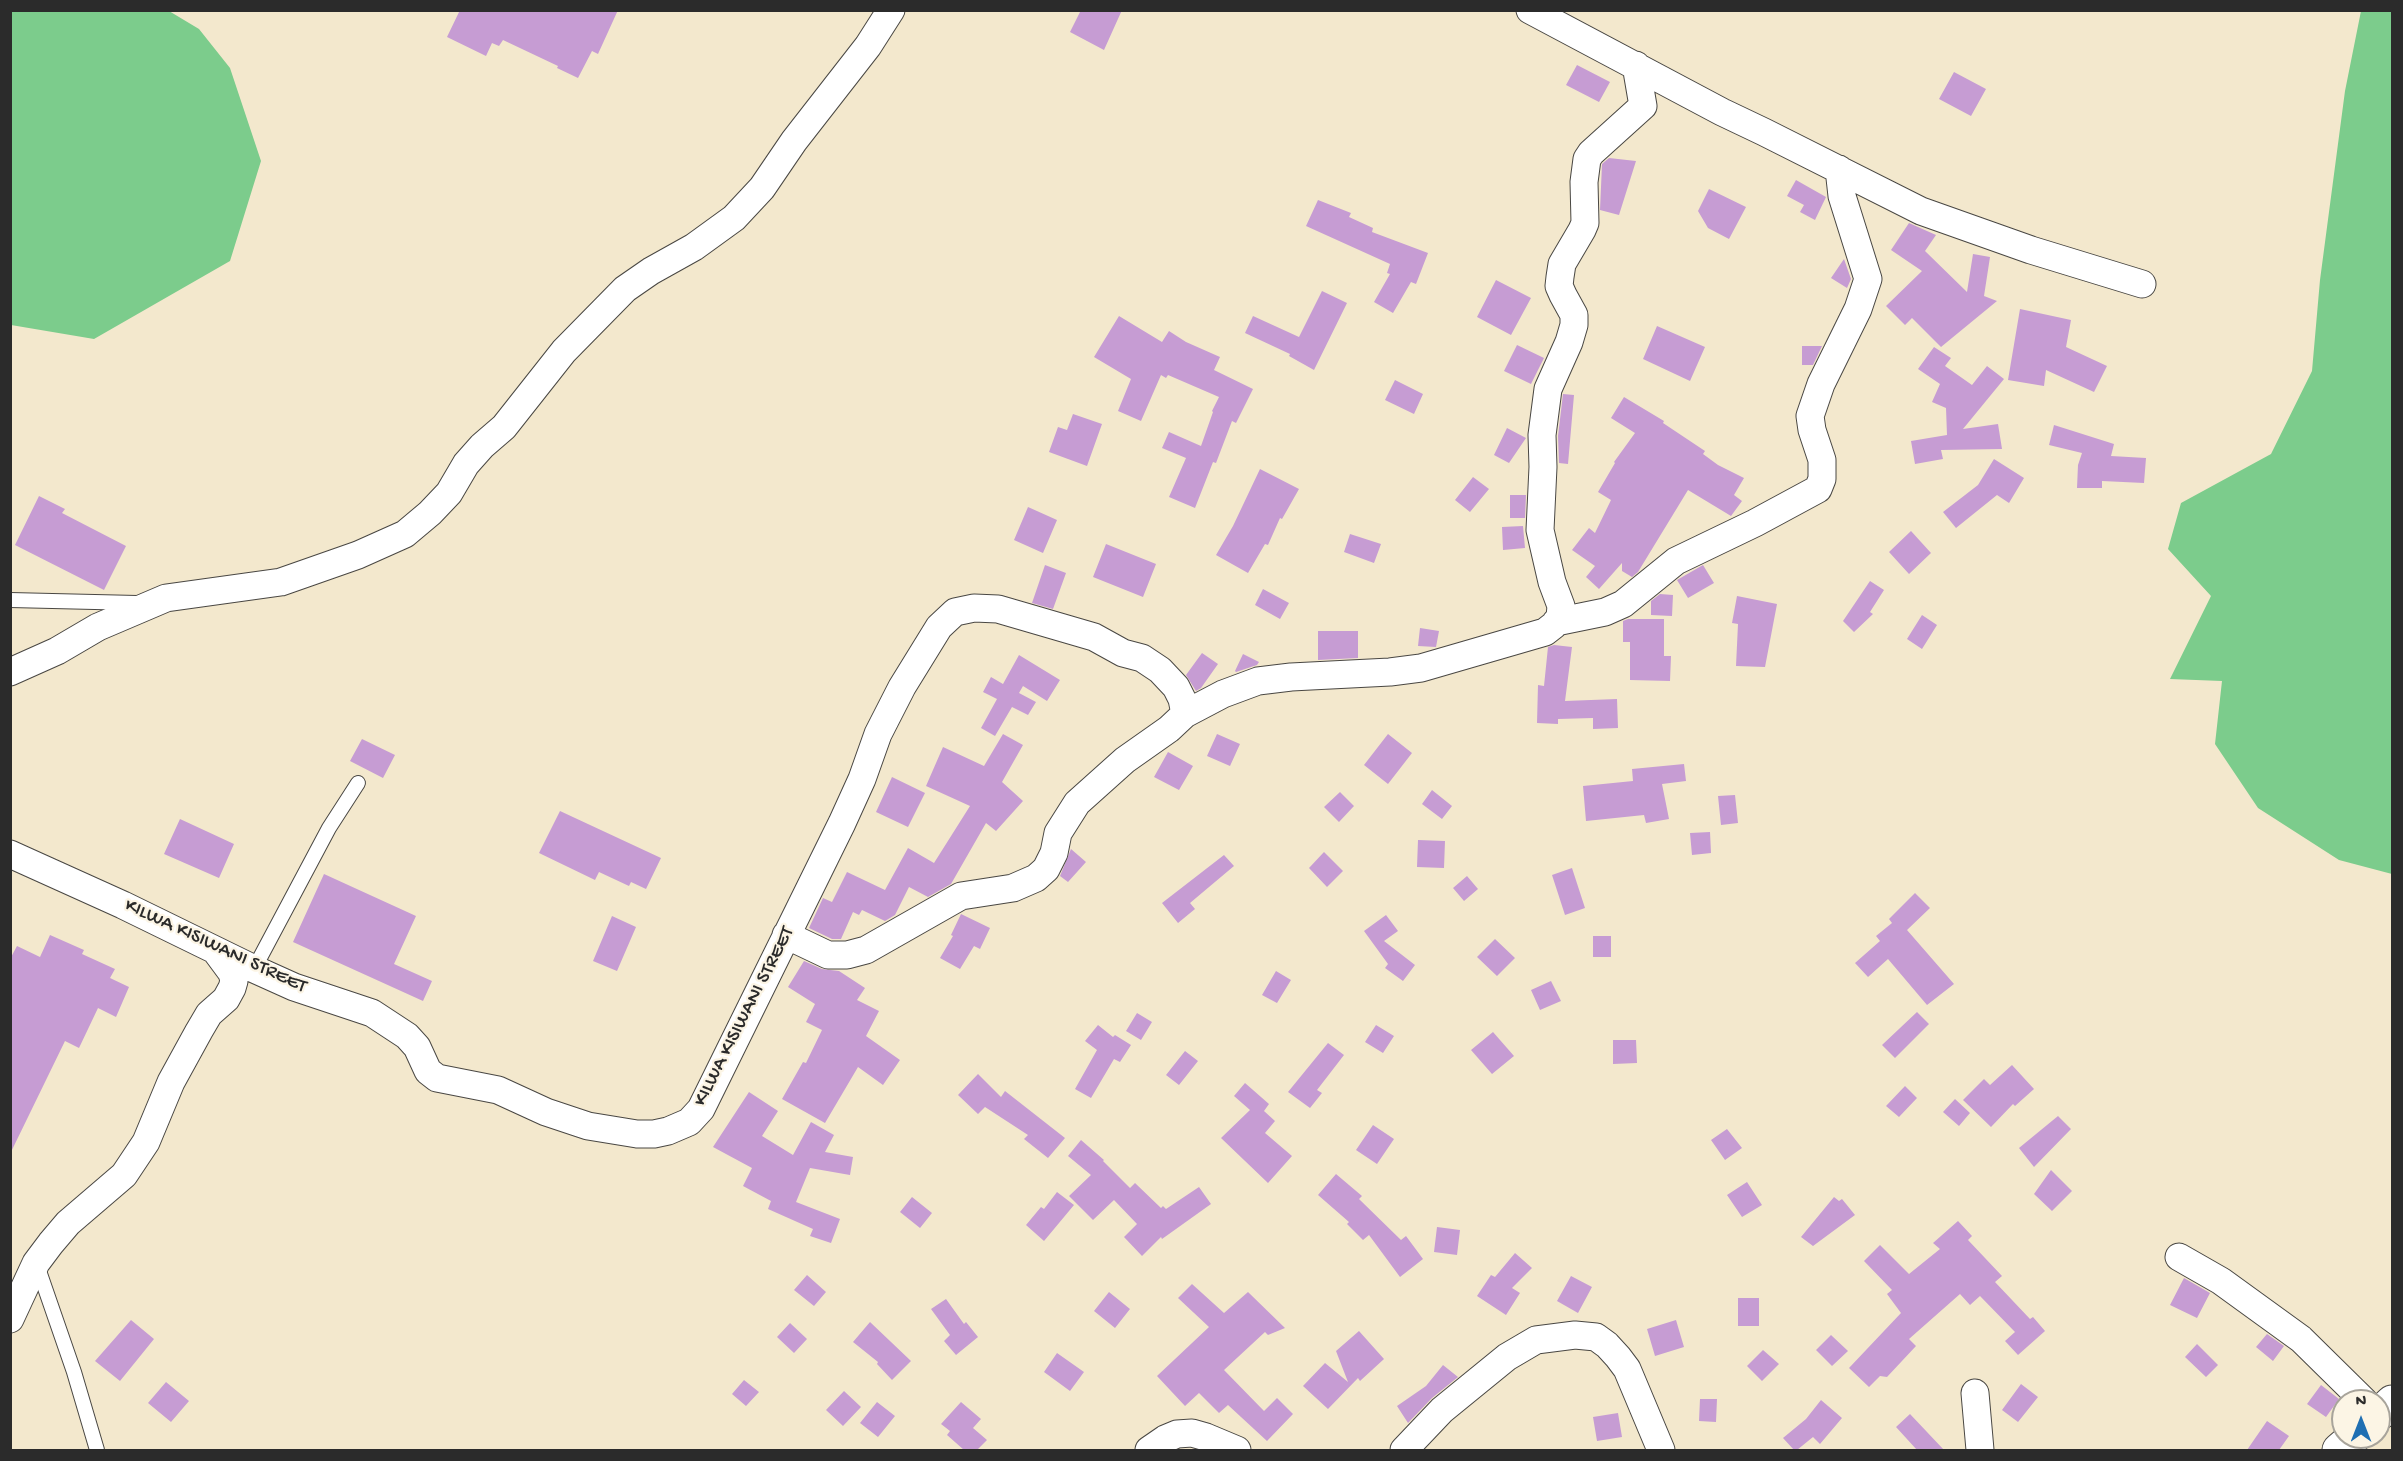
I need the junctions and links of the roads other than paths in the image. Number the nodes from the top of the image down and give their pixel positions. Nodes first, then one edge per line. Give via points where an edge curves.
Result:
1 (891, 10) edge
2 (1530, 10) edge
3 (1636, 65) junction
4 (1839, 169) junction
5 (2142, 284) dead end
6 (10, 600) edge
7 (153, 603) junction
8 (1556, 622) junction
9 (10, 672) edge
10 (1185, 714) junction
11 (358, 783) dead end
12 (10, 854) edge
13 (786, 935) junction
14 (244, 975) junction
15 (2179, 1257) dead end
16 (36, 1263) junction
17 (10, 1318) edge
18 (2352, 1389) edge
19 (1975, 1393) dead end
20 (97, 1450) edge
21 (1149, 1450) edge
22 (1237, 1450) edge
23 (1404, 1450) edge
24 (1661, 1450) edge
25 (1980, 1450) edge

1 - 7 street via 762,188 734,218 626,289 564,351 504,427 466,464 449,493 405,534 281,582
2 - 3 street
3 - 4 street
3 - 8 street via 1643,106 1587,159 1585,223 1562,264 1560,277 1559,286 1574,315 1574,326 1548,389 1543,413 1540,530 1561,606
4 - 5 street via 1921,211
4 - 8 street via 1842,196 1868,284 1810,416 1822,460 1818,489 1676,561 1623,604 1605,612
6 - 7 lane
7 - 9 street
8 - 10 street via 1545,632 1421,668 1258,681
10 - 13 street via 1077,802 1058,832 1046,869 1036,878 1013,888 961,896 866,950 846,955 828,955
10 - 13 street, KILWA KISIWANI STREET via 1176,687 1142,658 1123,653 1094,637 998,609 955,612 939,627 902,687 842,823
11 - 14 lane
12 - 14 street, KILWA KISIWANI STREET via 214,949
13 - 14 street, KILWA KISIWANI STREET via 701,1109 688,1122 654,1134 588,1126 498,1090 437,1078 428,1071 417,1047 372,1012 294,987 247,985
14 - 16 street via 209,1014 171,1082 146,1142 124,1175 68,1223
15 - 18 street via 2221,1281 2301,1339
16 - 17 street
16 - 20 lane
19 - 25 street
21 - 22 street via 1177,1434 1192,1433
23 - 24 street via 1442,1410 1508,1356 1536,1340 1575,1335 1596,1338 1618,1356

